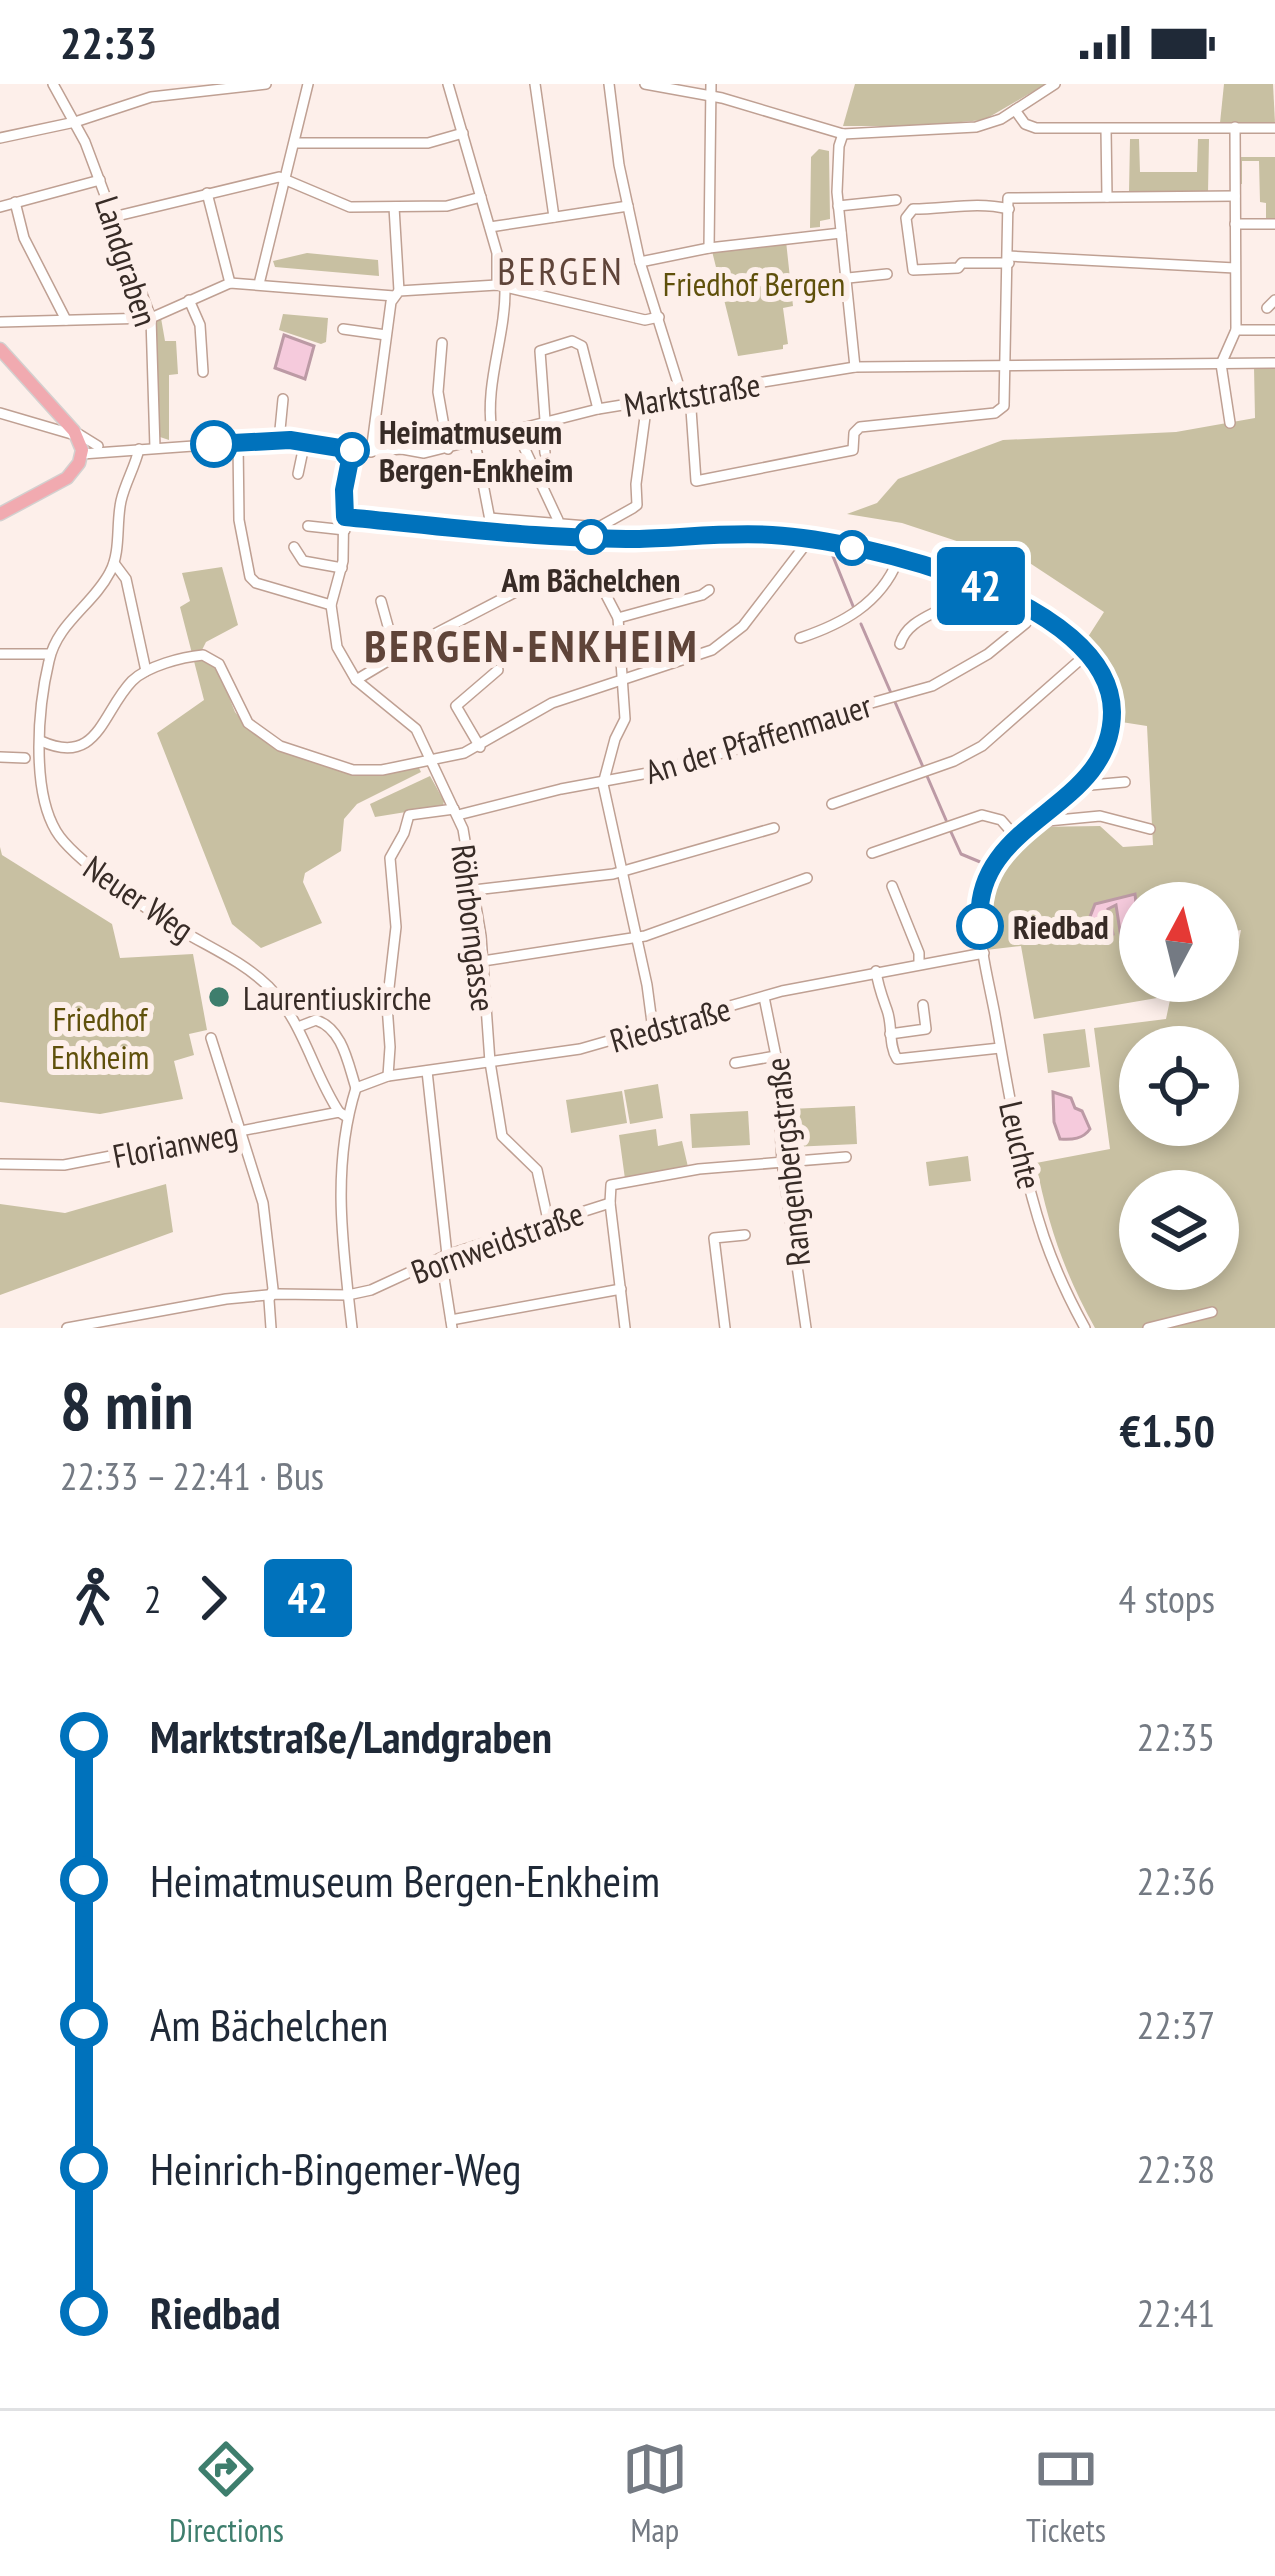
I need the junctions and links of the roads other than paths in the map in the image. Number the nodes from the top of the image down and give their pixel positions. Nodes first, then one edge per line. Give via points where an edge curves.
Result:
1 (53, 84) edge
2 (266, 84) edge
3 (308, 84) edge
4 (448, 84) edge
5 (535, 84) edge
6 (609, 84) edge
7 (644, 84) edge
8 (1054, 84) edge
9 (710, 90) edge
10 (1015, 110) junction
11 (75, 122) junction
12 (1106, 128) junction
13 (1235, 128) junction
14 (1275, 128) edge
15 (463, 133) junction
16 (843, 134) junction
17 (0, 138) edge
18 (296, 143) junction
19 (287, 177) junction
20 (100, 180) junction
21 (207, 194) junction
22 (1235, 196) junction
23 (481, 197) junction
24 (1107, 197) junction
25 (896, 200) dead end
26 (15, 202) junction
27 (1009, 204) junction
28 (394, 206) junction
29 (628, 206) junction
30 (838, 206) junction
31 (0, 208) edge
32 (113, 217) junction
33 (554, 217) junction
34 (1235, 224) junction
35 (1275, 224) edge
36 (490, 227) junction
37 (841, 232) junction
38 (709, 248) junction
39 (1009, 260) junction
40 (640, 262) junction
41 (1235, 268) junction
42 (887, 274) dead end
43 (848, 278) junction
44 (230, 283) junction
45 (260, 284) junction
46 (501, 286) junction
47 (396, 294) junction
48 (189, 300) junction
49 (658, 317) junction
50 (151, 318) junction
51 (66, 320) junction
52 (0, 322) edge
53 (343, 329) dead end
54 (1236, 330) junction
55 (1275, 330) edge
56 (386, 335) junction
57 (442, 344) dead end
58 (0, 349) edge
59 (1275, 363) edge
60 (1006, 364) junction
61 (1222, 364) junction
62 (855, 367) junction
63 (203, 372) dead end
64 (686, 396) junction
65 (283, 399) dead end
66 (647, 402) junction
67 (598, 409) junction
68 (57, 412) junction
69 (0, 413) edge
70 (545, 420) junction
71 (39, 422) junction
72 (1230, 423) dead end
73 (515, 428) junction
74 (76, 433) junction
75 (492, 433) junction
76 (446, 435) junction
77 (474, 437) junction
78 (279, 440) junction
79 (305, 441) junction
80 (238, 442) junction
81 (98, 446) junction
82 (155, 448) junction
83 (139, 449) junction
84 (402, 449) junction
85 (448, 449) junction
86 (116, 450) junction
87 (352, 450) junction
88 (371, 452) junction
89 (82, 454) junction
90 (298, 474) dead end
91 (0, 514) edge
92 (345, 517) junction
93 (490, 518) junction
94 (558, 521) junction
95 (308, 526) dead end
96 (345, 530) junction
97 (489, 531) junction
98 (561, 536) junction
99 (809, 540) junction
100 (294, 547) dead end
101 (898, 560) junction
102 (114, 563) junction
103 (342, 568) junction
104 (971, 582) junction
105 (529, 585) dead end
106 (709, 590) dead end
107 (606, 595) dead end
108 (381, 601) dead end
109 (331, 605) junction
110 (1034, 610) junction
111 (618, 618) junction
112 (800, 638) dead end
113 (900, 644) dead end
114 (1090, 652) junction
115 (0, 654) edge
116 (50, 654) junction
117 (396, 655) junction
118 (498, 670) dead end
119 (146, 671) junction
120 (356, 680) junction
121 (623, 680) junction
122 (41, 741) junction
123 (480, 747) junction
124 (0, 757) edge
125 (25, 758) dead end
126 (430, 760) junction
127 (604, 781) junction
128 (1083, 781) junction
129 (1124, 782) dead end
130 (832, 804) dead end
131 (456, 812) junction
132 (1033, 823) junction
133 (774, 828) dead end
134 (1150, 829) dead end
135 (1016, 837) junction
136 (872, 853) dead end
137 (621, 872) junction
138 (807, 878) dead end
139 (892, 886) dead end
140 (474, 890) junction
141 (635, 938) junction
142 (984, 953) junction
143 (483, 961) junction
144 (919, 962) junction
145 (877, 971) junction
146 (764, 997) junction
147 (923, 1005) dead end
148 (298, 1027) junction
149 (653, 1030) junction
150 (890, 1034) junction
151 (211, 1038) dead end
152 (1000, 1048) junction
153 (776, 1056) junction
154 (490, 1063) junction
155 (735, 1063) dead end
156 (427, 1071) junction
157 (388, 1076) junction
158 (356, 1088) junction
159 (343, 1115) junction
160 (238, 1131) junction
161 (846, 1157) dead end
162 (782, 1162) junction
163 (0, 1164) edge
164 (610, 1203) junction
165 (548, 1220) junction
166 (745, 1234) dead end
167 (444, 1257) junction
168 (621, 1289) junction
169 (271, 1295) junction
170 (348, 1295) junction
171 (1212, 1312) dead end
172 (452, 1324) edge
173 (69, 1328) edge
174 (271, 1328) edge
175 (352, 1328) edge
176 (625, 1328) edge
177 (725, 1328) edge
178 (806, 1328) edge
179 (1085, 1328) edge
180 (1148, 1328) edge

1 - 11 street, Landgraben
2 - 11 street via 153,97
3 - 18 street
4 - 15 street
5 - 33 street
6 - 29 street
7 - 9 street
8 - 10 street
9 - 16 street
9 - 38 street
10 - 12 street via 1036,128
10 - 16 street via 964,130
11 - 17 street
11 - 20 street, Landgraben
12 - 13 street
12 - 24 street
13 - 14 street
13 - 22 street
15 - 18 street via 428,143
15 - 23 street
16 - 30 street
18 - 19 street
19 - 21 street
19 - 28 street via 350,207
19 - 45 street
20 - 26 street
20 - 32 street, Landgraben
21 - 32 street
21 - 44 street
22 - 24 street
22 - 34 street
23 - 28 street
23 - 36 street
24 - 27 street
25 - 30 street
26 - 31 street
26 - 51 street via 24,238
27 - 39 street
27 - 39 street via 914,209 906,218 913,270
28 - 47 street
29 - 33 street
29 - 40 street
30 - 37 street
32 - 50 street, Landgraben
33 - 36 street
34 - 35 street
34 - 41 street
36 - 46 street
37 - 38 street
37 - 43 street
38 - 40 street
39 - 41 street
39 - 60 street
40 - 49 street
41 - 54 street
42 - 43 street
43 - 62 street
44 - 45 street
44 - 48 street
45 - 47 street
46 - 47 street
46 - 49 street
46 - 75 street via 506,323 492,382
47 - 56 street
48 - 50 street
48 - 63 street via 200,325
49 - 64 street
50 - 51 street
50 - 82 street, Landgraben
51 - 52 street
53 - 56 street
54 - 55 street
54 - 61 street
56 - 88 street
57 - 76 street via 438,392
58 - 68 main road
59 - 61 street, Marktstraße
60 - 61 street, Marktstraße
60 - 62 street, Marktstraße
60 - 64 street via 999,412 860,427 853,450 696,481
61 - 72 street
62 - 64 street, Marktstraße
64 - 66 street, Marktstraße
65 - 78 street
66 - 67 street, Marktstraße
66 - 94 street via 637,505 599,526
67 - 70 street, Marktstraße
67 - 70 street via 582,346 562,343 540,351
68 - 71 street
68 - 74 main road
69 - 71 street, Marktstraße
70 - 73 street, Marktstraße
71 - 74 street, Marktstraße
73 - 75 street, Marktstraße
73 - 94 street
74 - 81 street, Marktstraße
74 - 89 main road
75 - 77 street, Marktstraße
76 - 84 street via 400,443
76 - 85 street
77 - 85 street, Marktstraße
77 - 93 street
78 - 79 street, Marktstraße
78 - 80 street, Marktstraße
79 - 87 street, Marktstraße
79 - 90 street
80 - 82 street, Marktstraße
80 - 109 street via 250,577
81 - 86 street, Marktstraße
81 - 89 street
82 - 83 street, Marktstraße
83 - 86 street, Marktstraße
83 - 102 street, Neuer Weg via 122,498
84 - 85 street, Marktstraße
84 - 88 street, Marktstraße
86 - 89 street, Marktstraße
87 - 88 street, Marktstraße
87 - 92 street
89 - 91 main road via 62,482
92 - 96 street
92 - 97 street
93 - 94 street
93 - 97 street
94 - 98 street
95 - 96 street
96 - 103 street
97 - 98 street
98 - 99 street
99 - 101 street
99 - 121 street via 725,641
100 - 103 street via 303,561
101 - 104 street
101 - 112 street via 849,620
102 - 116 street, Neuer Weg
102 - 119 street via 126,579
103 - 109 street
104 - 110 street
104 - 113 street via 958,602 906,630
105 - 117 street
106 - 111 street
107 - 111 street
108 - 117 street
109 - 120 street via 337,647
110 - 114 street
110 - 127 street, An der Pfaffenmauer via 978,661 932,686 789,735
111 - 121 street
114 - 128 street via 1108,684 1112,719 1106,746
114 - 130 street via 982,746
115 - 116 street
116 - 122 street, Neuer Weg
117 - 120 street
118 - 123 street via 456,706
119 - 122 street via 86,743 63,748
119 - 126 street via 212,658 248,722 306,757 368,772
120 - 126 street, Röhrborngasse via 414,725
121 - 123 street via 547,705
121 - 127 street via 625,723
122 - 148 street, Neuer Weg via 43,797 64,843 252,973
123 - 126 street
124 - 125 street
126 - 131 street, Röhrborngasse
127 - 131 street, An der Pfaffenmauer
127 - 137 street
128 - 129 street
128 - 132 street, Leuchte
131 - 140 street, Röhrborngasse
131 - 157 street, An der Pfaffenmauer via 408,816 390,856 396,927
132 - 134 street via 1100,816
132 - 135 street, Leuchte
133 - 137 street
135 - 136 street via 997,818 976,816
135 - 142 street, Leuchte via 982,886
137 - 140 street
137 - 141 street
138 - 141 street
139 - 144 street
140 - 143 street, Röhrborngasse
141 - 143 street
141 - 149 street
142 - 144 street, Riedstraße
142 - 152 street, Leuchte
143 - 154 street, Röhrborngasse
144 - 145 street, Riedstraße
145 - 146 street, Riedstraße
145 - 150 street
146 - 149 street, Riedstraße
146 - 153 street, Rangenbergstraße
147 - 150 street via 926,1029
148 - 158 street via 316,1020 329,1027
148 - 159 street, Neuer Weg
149 - 154 street, Riedstraße
150 - 152 street via 899,1060
151 - 160 street
152 - 179 street, Leuchte via 1044,1237
153 - 155 street
153 - 162 street, Rangenbergstraße
154 - 156 street, Riedstraße
154 - 165 street, Röhrborngasse via 503,1138 538,1173
156 - 157 street, Riedstraße
156 - 167 street
157 - 158 street, Riedstraße
158 - 159 street
159 - 160 street, Florianweg
159 - 170 street
160 - 163 street, Florianweg via 64,1165
160 - 169 street via 263,1203
161 - 162 street, Bornweidstraße
162 - 164 street, Bornweidstraße via 615,1184
162 - 178 street, Rangenbergstraße
164 - 165 street, Bornweidstraße
164 - 168 street
165 - 167 street, Bornweidstraße
166 - 177 street via 714,1238
167 - 170 street, Bornweidstraße
167 - 172 street
168 - 172 street
168 - 176 street
169 - 170 street, Bornweidstraße
169 - 173 street, Bornweidstraße
169 - 174 street
170 - 175 street
171 - 180 street

